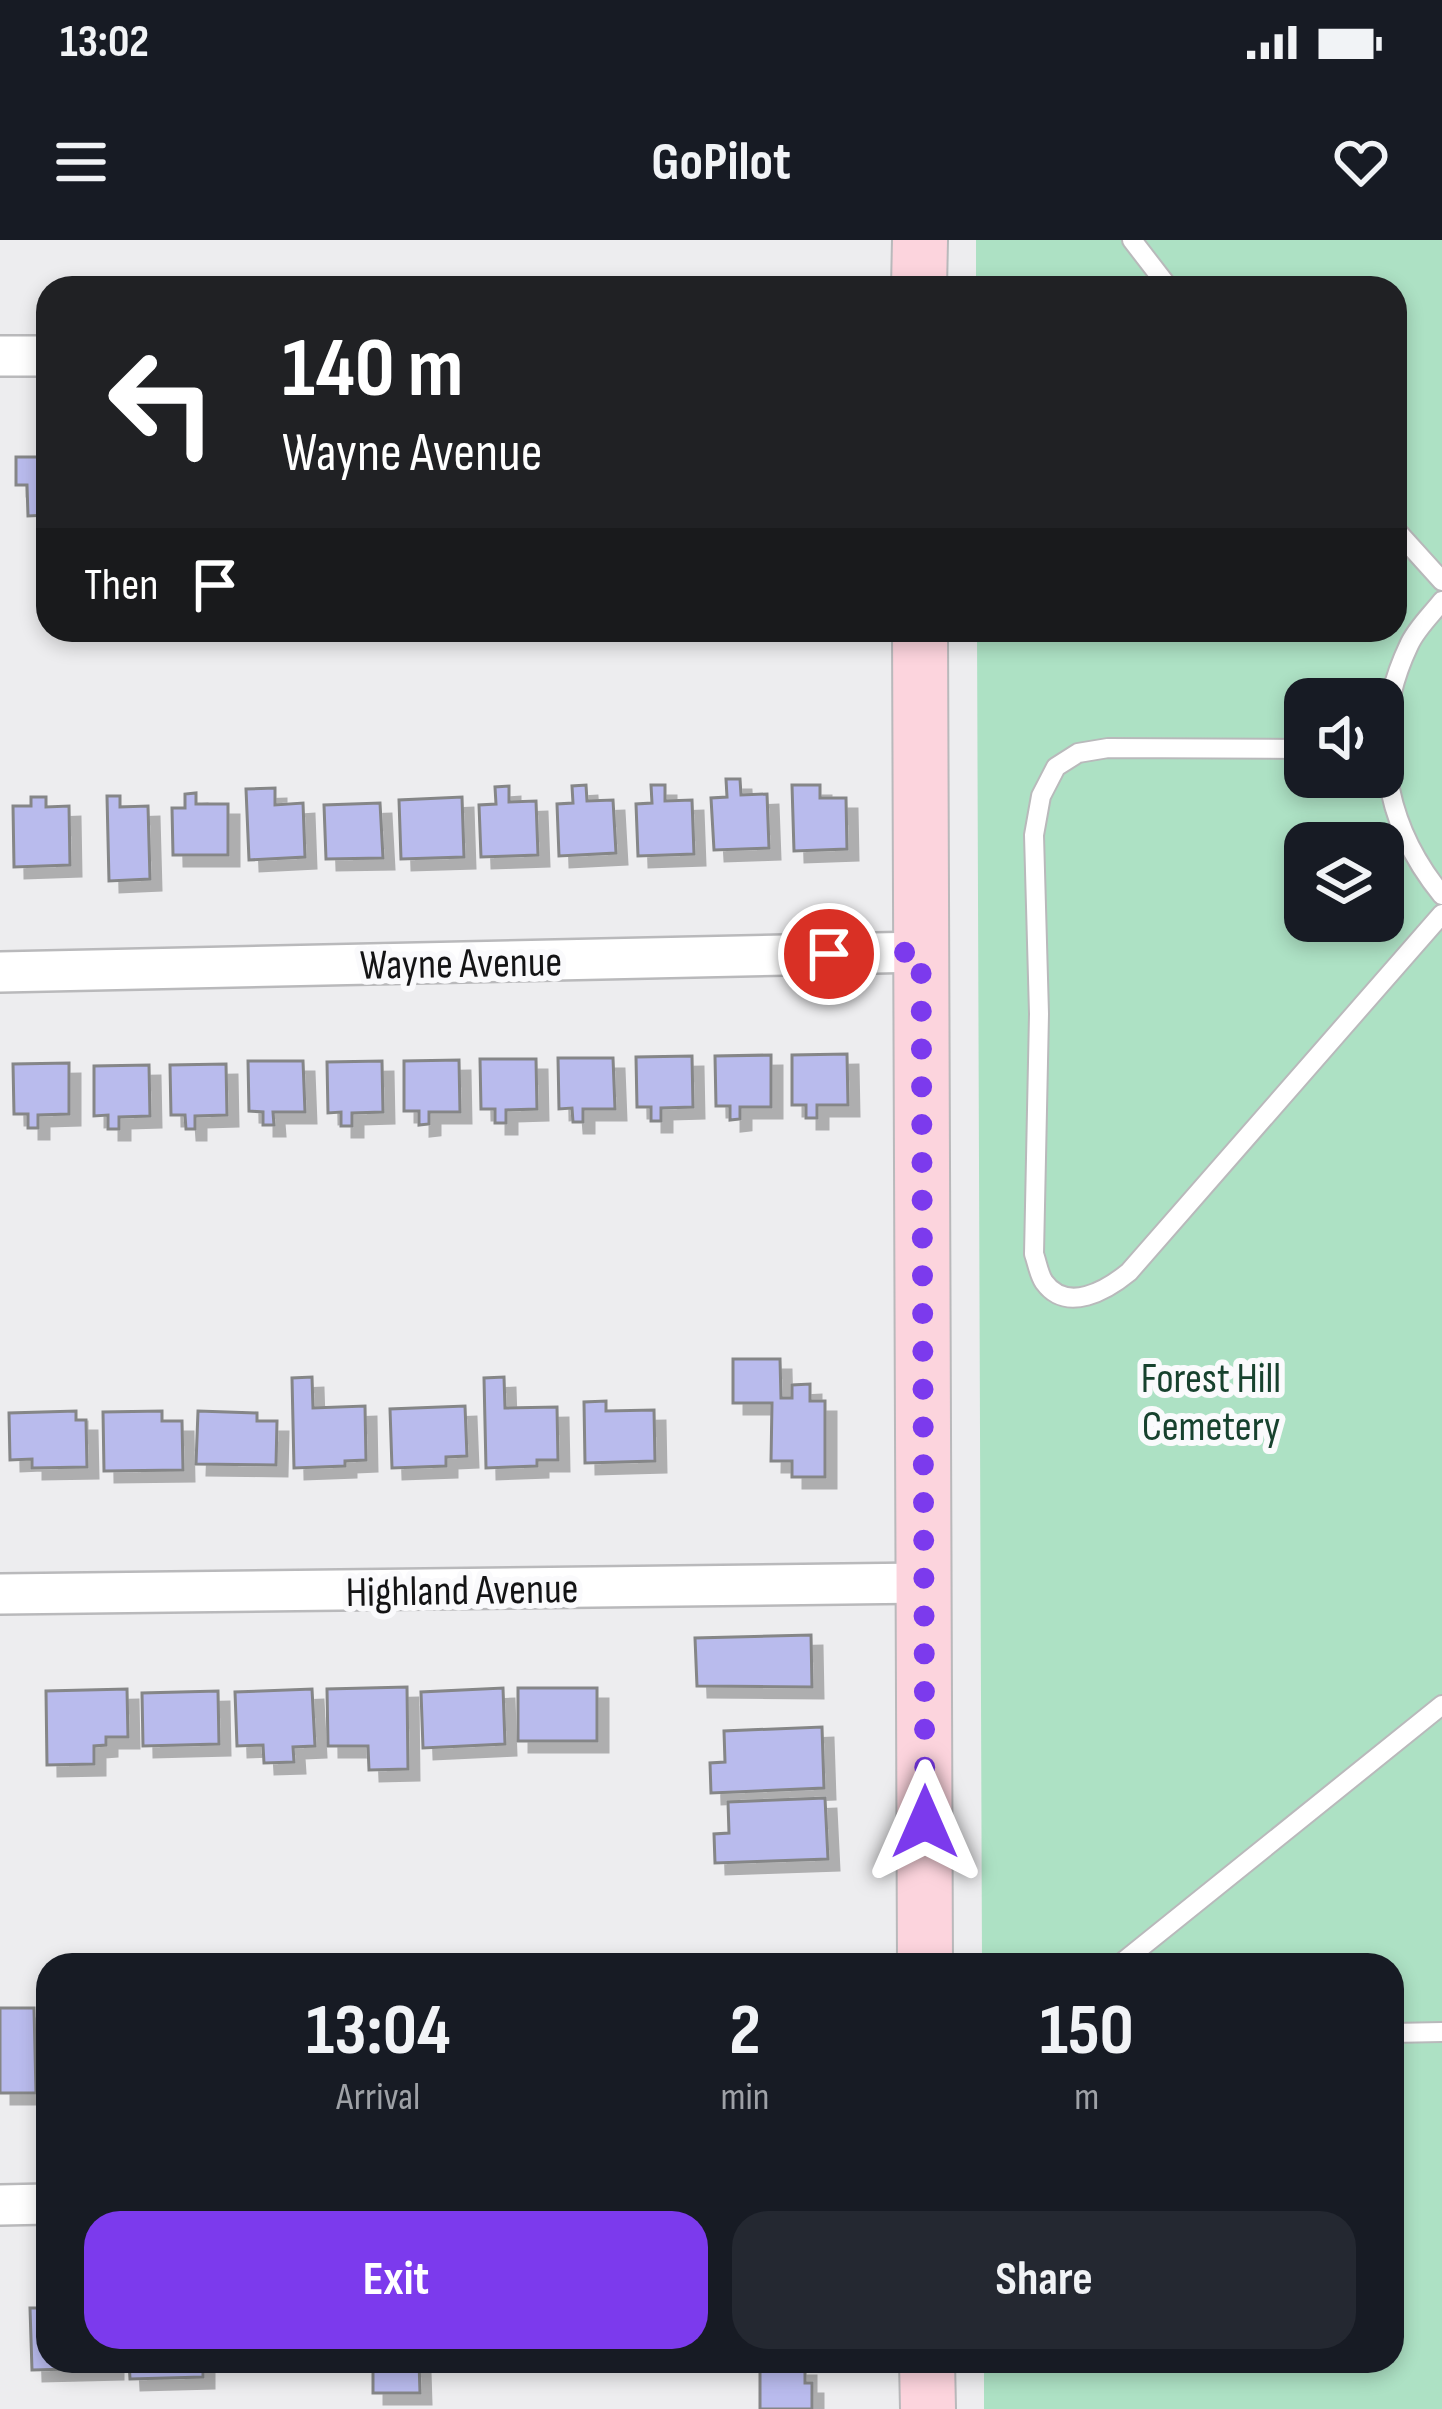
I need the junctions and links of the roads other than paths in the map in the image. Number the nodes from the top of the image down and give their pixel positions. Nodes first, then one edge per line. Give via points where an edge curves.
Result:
1 (920, 240) edge
2 (1132, 240) edge
3 (920, 276) edge
4 (1160, 276) edge
5 (0, 356) edge
6 (36, 356) edge
7 (1407, 542) edge
8 (1442, 581) edge
9 (1442, 601) edge
10 (920, 642) edge
11 (1397, 678) edge
12 (1284, 749) edge
13 (1391, 798) edge
14 (1442, 895) edge
15 (1442, 914) edge
16 (921, 952) junction
17 (0, 972) edge
18 (924, 1583) junction
19 (0, 1594) edge
20 (1442, 1705) edge
21 (926, 1953) edge
22 (1134, 1953) edge
23 (1404, 2032) edge
24 (1442, 2032) edge
25 (36, 2204) edge
26 (0, 2205) edge
27 (927, 2373) edge
28 (928, 2409) edge

1 - 3 main road
2 - 4 lane
5 - 6 street
7 - 8 lane
9 - 11 lane via 1410,642
10 - 16 main road
12 - 15 lane via 1078,753 1056,767 1041,796 1034,835 1034,1254 1044,1282 1063,1297 1082,1298 1129,1272
13 - 14 lane
16 - 17 street, Wayne Avenue
16 - 18 main road
18 - 19 street, Highland Avenue
18 - 21 main road
20 - 22 lane
23 - 24 lane
25 - 26 street
27 - 28 main road

